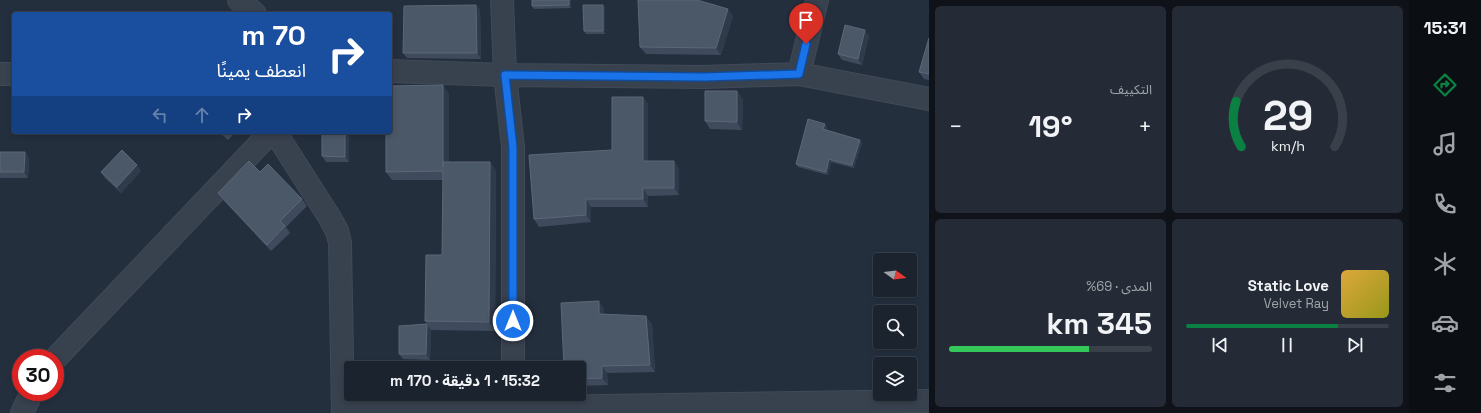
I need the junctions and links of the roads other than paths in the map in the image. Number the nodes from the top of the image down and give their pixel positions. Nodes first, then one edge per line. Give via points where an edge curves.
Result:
1 (239, 0) edge
2 (502, 0) edge
3 (817, 0) edge
4 (253, 12) edge
5 (392, 71) edge
6 (0, 74) edge
7 (12, 74) edge
8 (799, 74) junction
9 (505, 75) junction
10 (929, 100) edge
11 (269, 134) edge
12 (276, 134) edge
13 (64, 350) edge
14 (513, 361) edge
15 (28, 401) edge
16 (929, 401) edge
17 (513, 405) edge
18 (343, 411) edge
19 (22, 413) edge

1 - 4 street
2 - 9 street
3 - 8 street
5 - 9 street
6 - 7 street
8 - 9 street via 704,77
8 - 10 street
9 - 14 street via 513,148
11 - 13 street
12 - 18 street via 330,218 340,243
15 - 19 street
16 - 17 street
17 - 18 street

